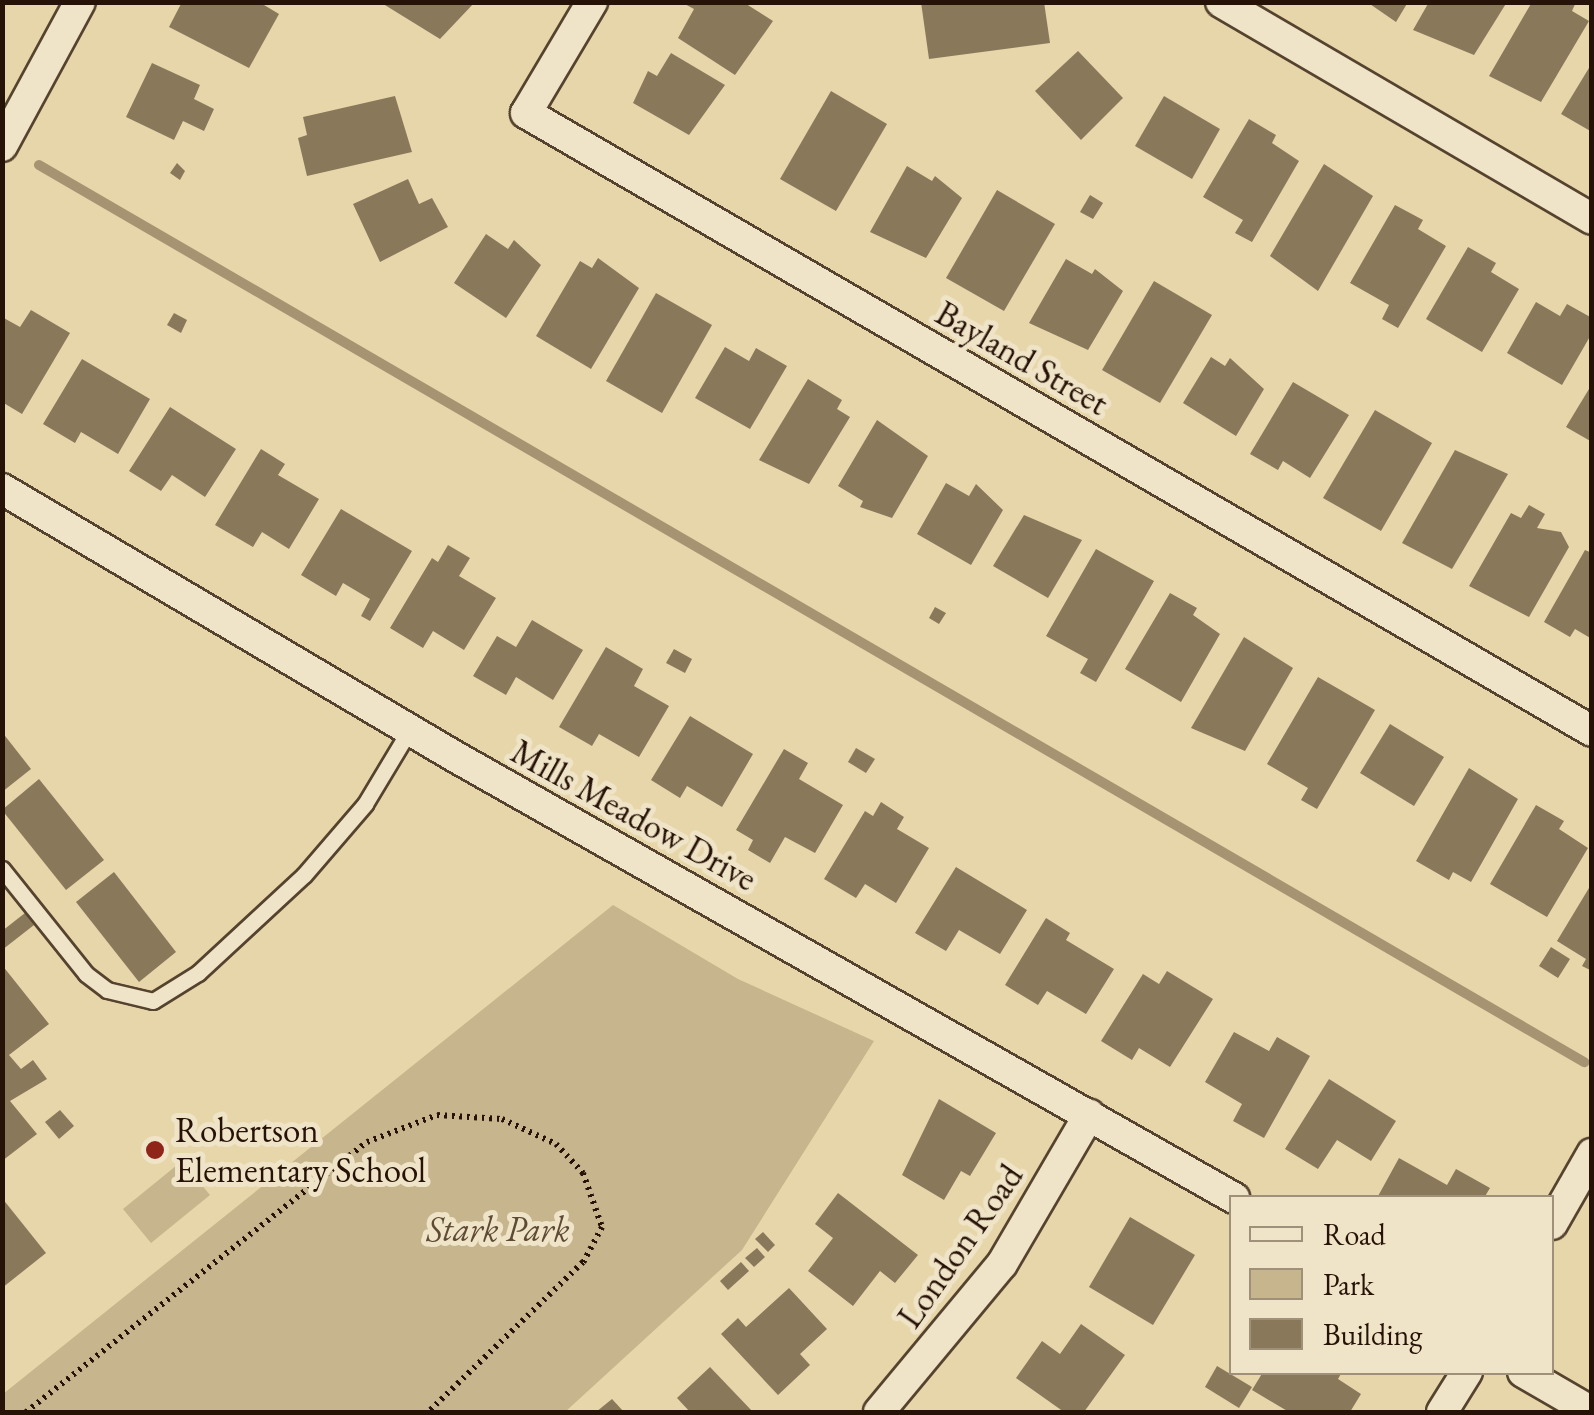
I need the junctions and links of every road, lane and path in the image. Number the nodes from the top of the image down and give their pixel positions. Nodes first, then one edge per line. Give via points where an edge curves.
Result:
1 (80, 2) edge
2 (592, 2) edge
3 (1221, 2) edge
4 (2, 146) edge
5 (1592, 219) edge
6 (2, 488) edge
7 (410, 729) junction
8 (1592, 732) edge
9 (2, 869) edge
10 (1089, 1115) junction
11 (1592, 1154) edge
12 (1229, 1195) edge
13 (1554, 1220) edge
14 (1465, 1375) edge
15 (1528, 1375) edge
16 (26, 1412) edge
17 (428, 1412) edge
18 (879, 1412) edge
19 (1442, 1412) edge
20 (1592, 1412) edge

1 - 4 street
2 - 8 street, Bayland Street via 526,113
3 - 5 street
6 - 7 street, Mills Meadow Drive
7 - 9 lane via 364,804 304,875 198,973 153,1001 107,990 86,974
7 - 10 street, Mills Meadow Drive
10 - 12 street, Mills Meadow Drive
10 - 18 street, London Road via 1002,1264
11 - 13 street
14 - 19 street
15 - 20 street
16 - 17 path via 367,1142 437,1115 502,1119 556,1144 583,1173 602,1228 583,1262

